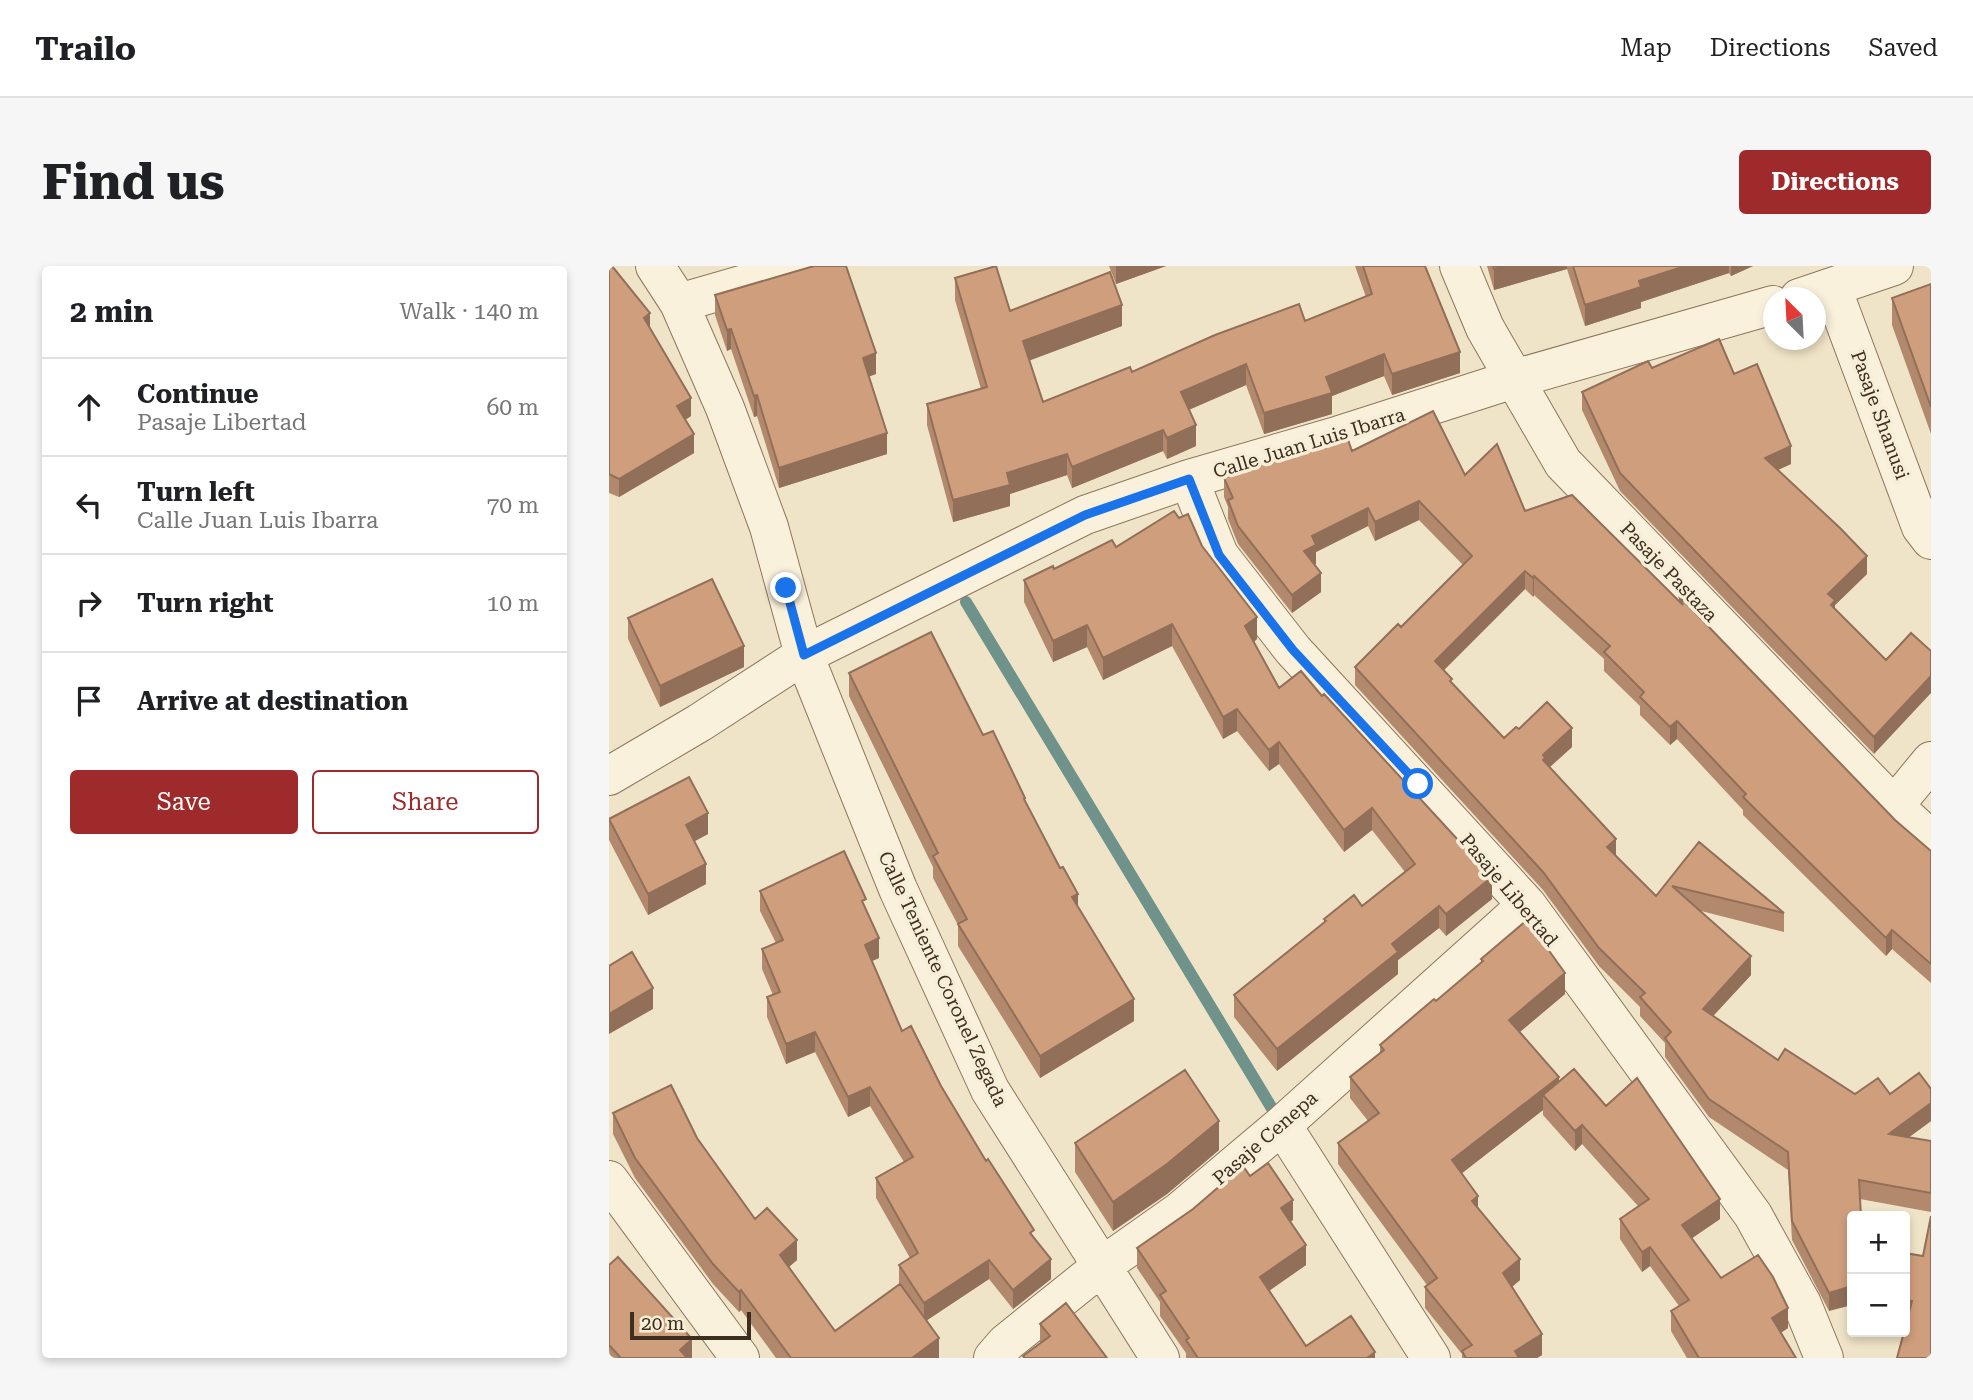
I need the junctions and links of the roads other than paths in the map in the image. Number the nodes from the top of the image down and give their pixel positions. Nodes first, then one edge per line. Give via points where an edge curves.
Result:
1 (655, 266) edge
2 (807, 266) edge
3 (1459, 266) edge
4 (1894, 266) edge
5 (1826, 289) edge
6 (679, 303) junction
7 (1763, 308) edge
8 (1826, 317) edge
9 (1514, 379) junction
10 (1189, 479) junction
11 (1931, 540) edge
12 (804, 655) junction
13 (1931, 761) edge
14 (609, 776) edge
15 (1894, 806) junction
16 (1931, 840) edge
17 (1527, 905) junction
18 (1282, 1125) junction
19 (609, 1180) edge
20 (1102, 1266) junction
21 (740, 1358) edge
22 (993, 1358) edge
23 (1160, 1358) edge
24 (1431, 1358) edge
25 (1824, 1358) edge

1 - 6 street, Calle Teniente Coronel Zegada
2 - 6 street
3 - 9 street, Pasaje Pastaza via 1485,328
4 - 5 street
6 - 12 street, Calle Teniente Coronel Zegada via 725,408 769,527
7 - 9 street, Calle Juan Luis Ibarra
8 - 11 street, Pasaje Shanusi via 1921,527
9 - 10 street, Calle Juan Luis Ibarra
9 - 15 street, Pasaje Pastaza via 1563,463
10 - 12 street, Calle Juan Luis Ibarra via 1085,515
10 - 17 street, Pasaje Libertad via 1219,555 1293,650
12 - 14 street, Calle Juan Luis Ibarra
12 - 20 street, Calle Teniente Coronel Zegada via 898,889 991,1090
13 - 15 street
15 - 16 street, Pasaje Pastaza
17 - 18 street, Pasaje Cenepa
17 - 25 street, Pasaje Libertad via 1753,1215 1802,1304
18 - 20 street, Pasaje Cenepa via 1180,1211
18 - 24 street
19 - 21 street
20 - 22 street, Pasaje Cenepa
20 - 23 street, Calle Teniente Coronel Zegada

